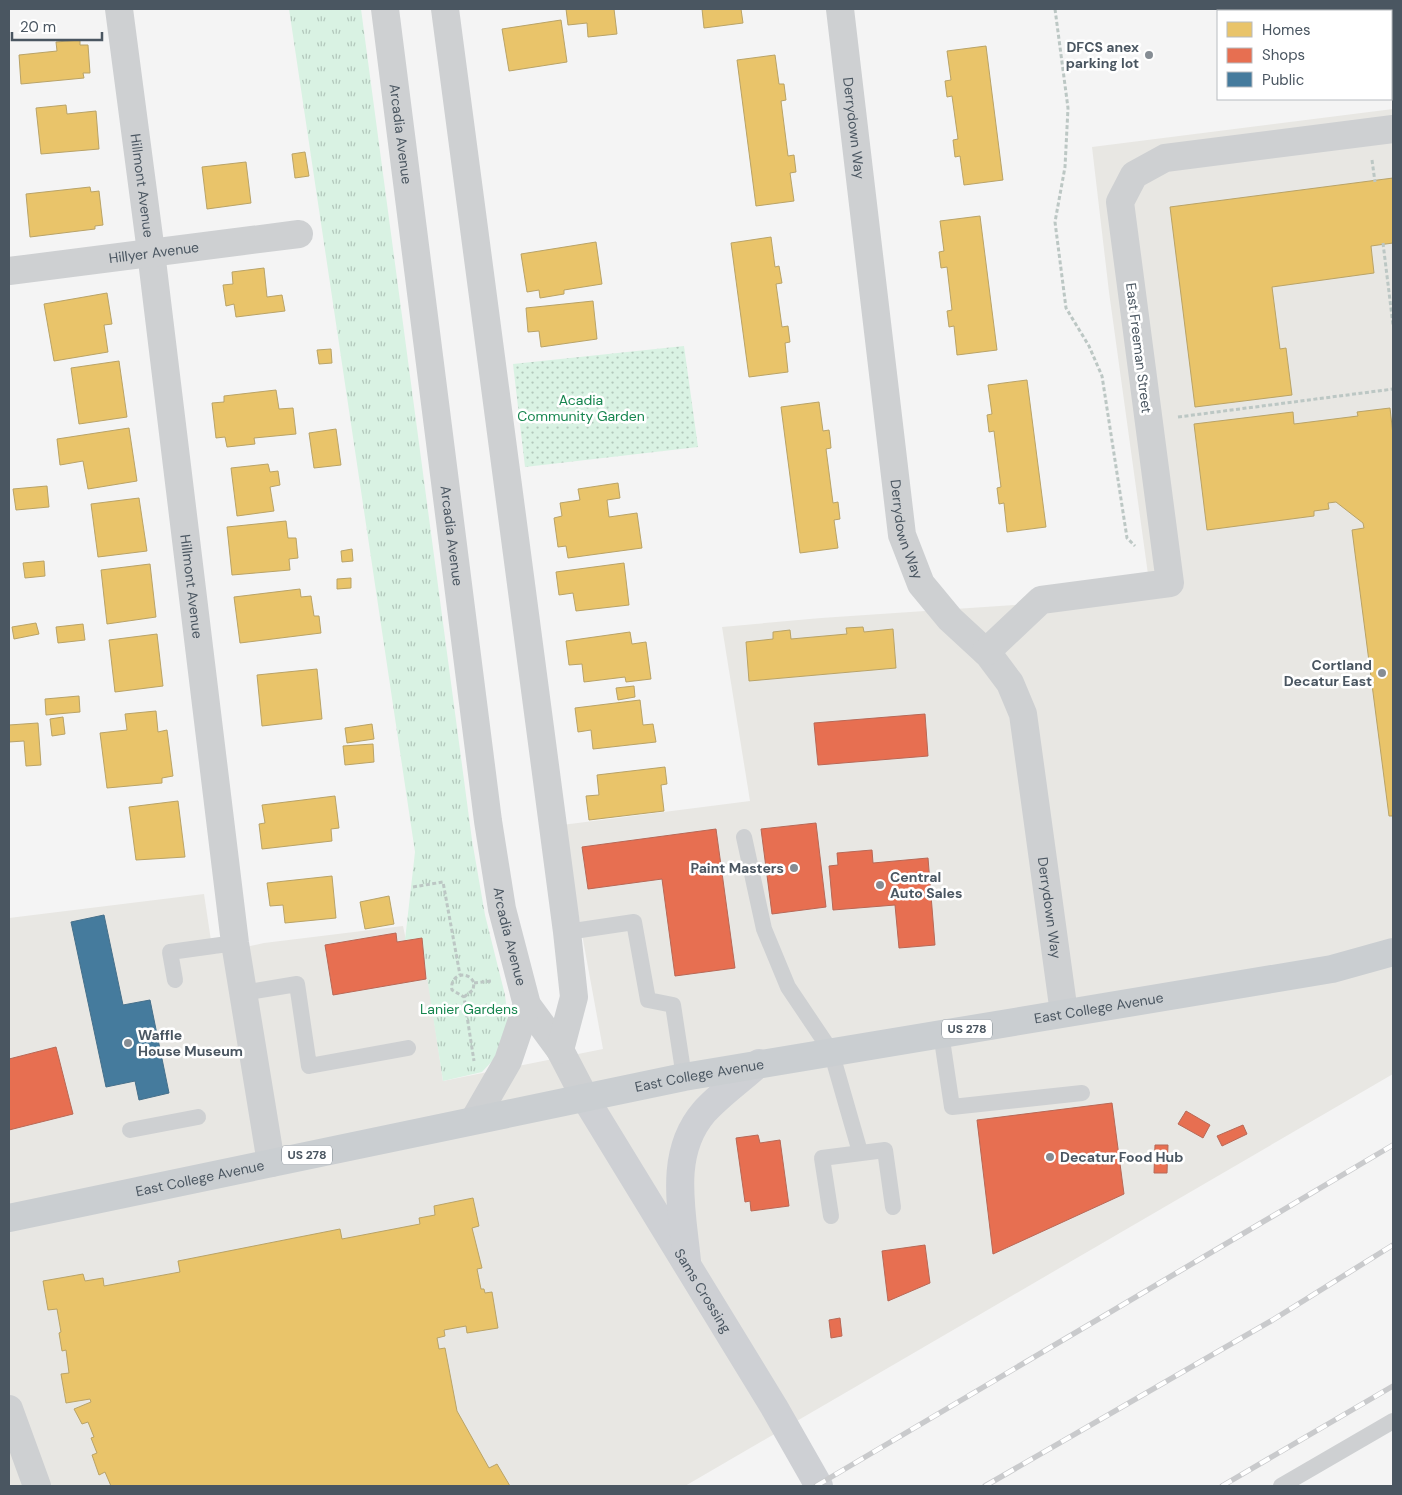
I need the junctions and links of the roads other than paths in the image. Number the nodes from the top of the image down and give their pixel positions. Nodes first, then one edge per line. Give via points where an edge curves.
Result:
1 (119, 9) edge
2 (385, 9) edge
3 (445, 9) edge
4 (840, 9) edge
5 (1393, 129) edge
6 (299, 234) dead end
7 (151, 252) junction
8 (9, 271) edge
9 (986, 652) junction
10 (744, 837) dead end
11 (567, 932) junction
12 (235, 943) junction
13 (1393, 952) edge
14 (175, 980) dead end
15 (242, 993) junction
16 (527, 1005) junction
17 (1064, 1013) junction
18 (941, 1033) junction
19 (408, 1048) dead end
20 (560, 1050) junction
21 (831, 1051) junction
22 (759, 1064) junction
23 (684, 1077) junction
24 (1082, 1093) dead end
25 (585, 1098) junction
26 (198, 1117) dead end
27 (474, 1120) junction
28 (130, 1130) dead end
29 (860, 1152) junction
30 (271, 1163) junction
31 (893, 1207) dead end
32 (831, 1216) dead end
33 (9, 1218) edge
34 (687, 1265) junction
35 (9, 1409) edge
36 (1393, 1421) edge
37 (37, 1486) edge
38 (819, 1486) edge
39 (1281, 1486) edge

1 - 7 street, Hillmont Avenue
2 - 16 street, Arcadia Avenue via 488,821 502,909
3 - 11 street
4 - 9 street, Derrydown Way via 902,535 921,584 950,619
5 - 9 street, East Freeman Street via 1165,158 1134,175 1120,202 1170,583 1041,600
6 - 7 street, Hillyer Avenue
7 - 8 street, Hillyer Avenue
7 - 12 street, Hillmont Avenue
9 - 17 street, Derrydown Way via 1010,683 1023,714
10 - 21 lane via 764,929 788,987
11 - 20 street via 574,997
11 - 23 lane via 634,922 648,1000 673,1005
12 - 14 lane via 170,952
12 - 15 street, Hillmont Avenue
13 - 17 main road, East College Avenue / US 278 via 1332,969
15 - 19 lane via 297,984 309,1066
15 - 30 street, Hillmont Avenue
16 - 20 street, Arcadia Avenue
16 - 27 street via 508,1061
17 - 18 main road, East College Avenue / US 278
18 - 21 main road, East College Avenue / US 278
18 - 24 lane via 952,1107
20 - 25 street, Arcadia Avenue
21 - 22 main road, East College Avenue / US 278
21 - 29 lane
22 - 23 main road, East College Avenue / US 278
22 - 34 main road via 704,1112 685,1143 680,1179
23 - 25 main road, East College Avenue / US 278
25 - 27 main road, East College Avenue / US 278
25 - 34 main road, Sams Crossing
26 - 28 lane
27 - 30 main road, East College Avenue / US 278
29 - 31 lane via 885,1150
29 - 32 lane via 822,1158
30 - 33 main road, East College Avenue / US 278
34 - 38 main road, Sams Crossing
35 - 37 street
36 - 39 lane

